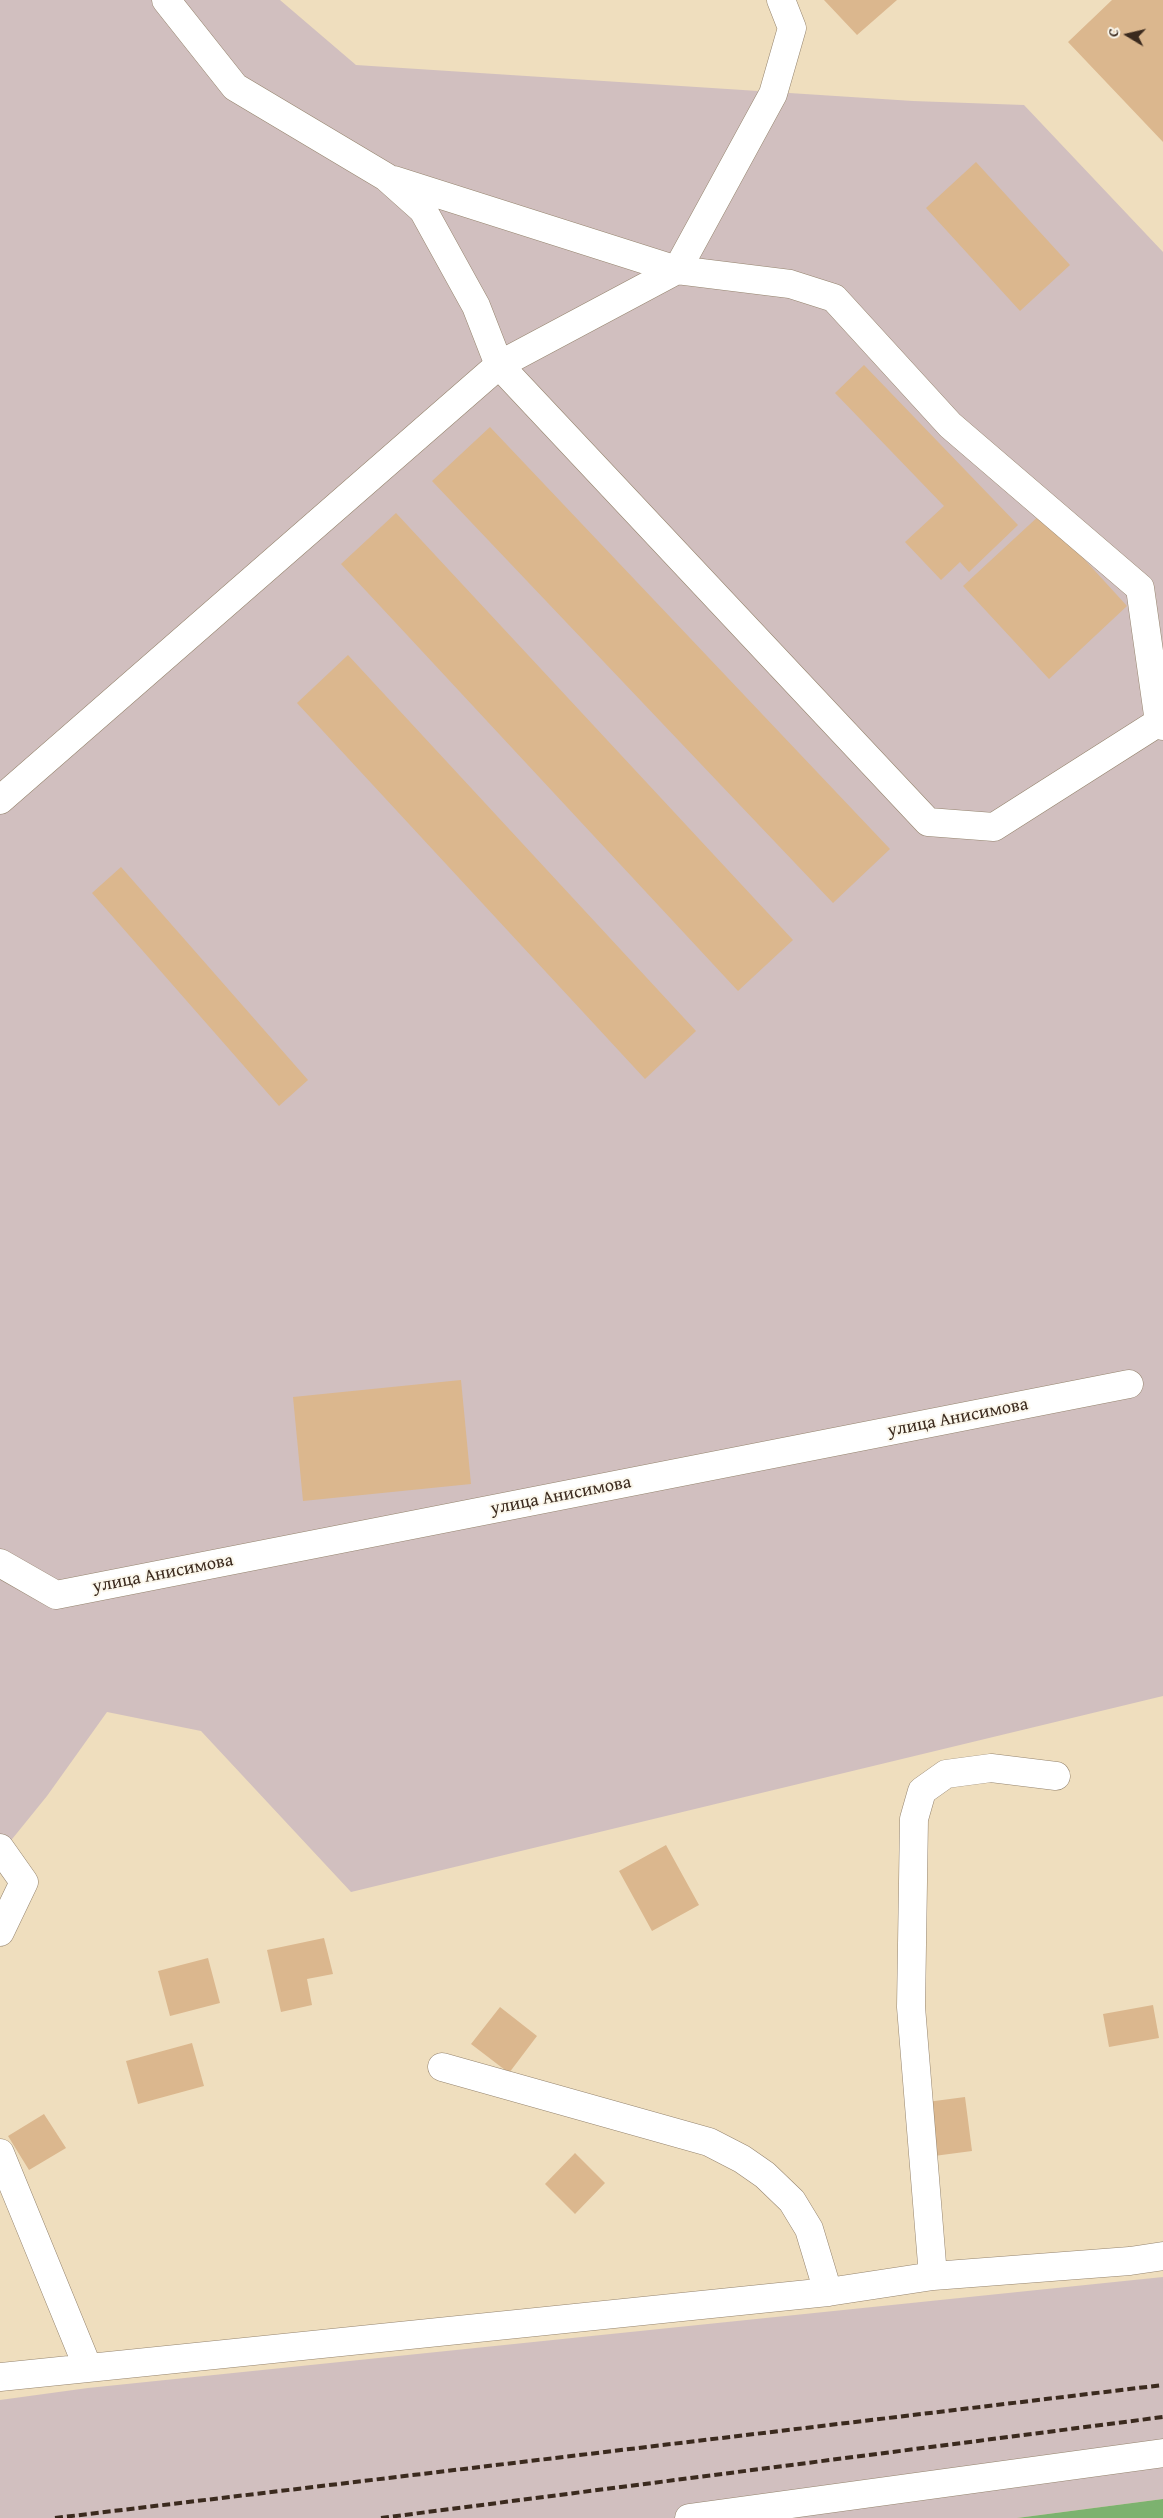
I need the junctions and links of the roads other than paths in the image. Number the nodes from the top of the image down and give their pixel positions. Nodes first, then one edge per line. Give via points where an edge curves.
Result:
1 (166, 0) edge
2 (781, 0) edge
3 (386, 177) junction
4 (676, 270) junction
5 (500, 365) junction
6 (1161, 724) edge
7 (0, 800) edge
8 (1128, 1384) dead end
9 (0, 1563) edge
10 (1056, 1776) dead end
11 (0, 1848) edge
12 (0, 1932) edge
13 (442, 2067) dead end
14 (0, 2153) edge
15 (1163, 2256) edge
16 (933, 2276) junction
17 (828, 2292) junction
18 (88, 2368) junction
19 (0, 2377) edge
20 (1163, 2453) edge
21 (689, 2518) edge

1 - 3 street via 235,87
2 - 4 street via 792,28 773,94
3 - 4 street
3 - 5 street via 423,210 476,306
4 - 5 street
4 - 6 street via 790,284 834,298 950,425 1140,588
5 - 6 street via 928,822 994,827
5 - 7 street
8 - 9 street, улица Анисимова via 56,1595
10 - 16 street via 991,1768 946,1774 922,1791 914,1818 911,2007
11 - 12 street via 24,1882
13 - 17 street via 709,2142 742,2159 765,2175 792,2201 809,2229
14 - 18 street
15 - 16 street
16 - 17 street
17 - 18 street
18 - 19 street
20 - 21 street

